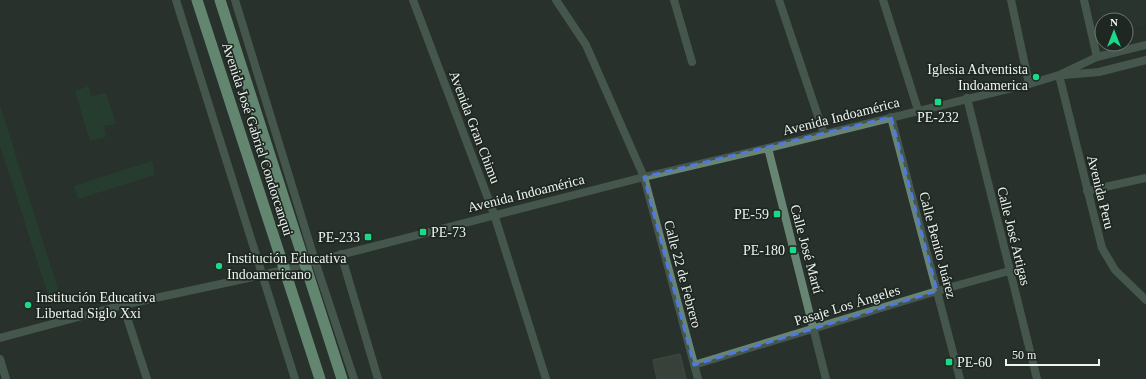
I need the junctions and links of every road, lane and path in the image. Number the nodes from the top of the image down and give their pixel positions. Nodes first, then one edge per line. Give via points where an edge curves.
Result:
1 (176, 0) edge
2 (197, 0) edge
3 (220, 0) edge
4 (235, 0) edge
5 (413, 0) edge
6 (556, 0) edge
7 (674, 0) edge
8 (780, 0) edge
9 (883, 0) edge
10 (1011, 0) edge
11 (1084, 0) edge
12 (1146, 45) edge
13 (1097, 57) junction
14 (1146, 60) edge
15 (692, 62) dead end
16 (1059, 75) junction
17 (1029, 84) junction
18 (967, 98) junction
19 (918, 110) junction
20 (891, 117) junction
21 (824, 134) junction
22 (768, 148) junction
23 (644, 177) junction
24 (1146, 178) edge
25 (1087, 191) junction
26 (494, 214) junction
27 (341, 254) junction
28 (315, 261) junction
29 (304, 263) junction
30 (284, 269) junction
31 (1009, 271) junction
32 (262, 275) junction
33 (937, 291) junction
34 (1146, 300) edge
35 (123, 305) junction
36 (814, 328) junction
37 (0, 338) edge
38 (0, 359) edge
39 (694, 365) junction
40 (6, 379) edge
41 (147, 379) edge
42 (295, 379) edge
43 (320, 379) edge
44 (342, 379) edge
45 (354, 379) edge
46 (378, 379) edge
47 (546, 379) edge
48 (698, 379) edge
49 (826, 379) edge
50 (960, 379) edge
51 (1037, 379) edge

1 - 32 street
2 - 30 highway, Avenida José Gabriel Condorcanqui
3 - 29 highway, Avenida José Gabriel Condorcanqui
4 - 28 street, Avenida José Gabriel Condorcanqui
5 - 26 street, Avenida Gran Chimu
6 - 23 street, Calle 22 de Febrero via 586,45
7 - 15 street
8 - 21 street
9 - 19 street
10 - 17 street
11 - 13 street
12 - 13 street, Avenida Indoamérica
13 - 16 street, Avenida Indoamérica
14 - 16 street, Avenida Indoamérica via 1099,72
16 - 17 street, Avenida Indoamérica
16 - 25 street, Avenida Peru
17 - 18 street, Avenida Indoamérica
18 - 19 street, Avenida Indoamérica
18 - 31 street, Calle José Artigas
19 - 20 street, Avenida Indoamérica
20 - 21 street, Avenida Indoamérica
20 - 33 street, Calle Benito Juárez
21 - 22 street, Avenida Indoamérica
22 - 23 street, Avenida Indoamérica
22 - 36 street, Calle José Martí
23 - 26 street, Avenida Indoamérica
23 - 39 street, Calle 22 de Febrero
24 - 25 street
25 - 34 street, Avenida Peru via 1102,248 1115,270
26 - 27 street, Avenida Indoamérica
26 - 47 street, Avenida Gran Chimu
27 - 28 street, Avenida Indoamérica
27 - 46 street
28 - 29 street, Avenida Indoamérica
28 - 45 street, Avenida José Gabriel Condorcanqui
29 - 30 street, Avenida Indoamérica
29 - 44 highway, Avenida José Gabriel Condorcanqui
30 - 32 street, Avenida Indoamérica
30 - 43 highway, Avenida José Gabriel Condorcanqui
31 - 33 street, Pasaje Los Ángeles
31 - 51 street, Calle José Artigas
32 - 35 street, Avenida Indoamérica
32 - 42 street
33 - 36 street, Pasaje Los Ángeles
33 - 50 street, Calle Benito Juárez
35 - 37 street, Avenida Indoamérica
35 - 41 street
36 - 39 street, Pasaje Los Ángeles
36 - 49 street, Calle José Martí
38 - 40 street
39 - 48 street, Calle 22 de Febrero

